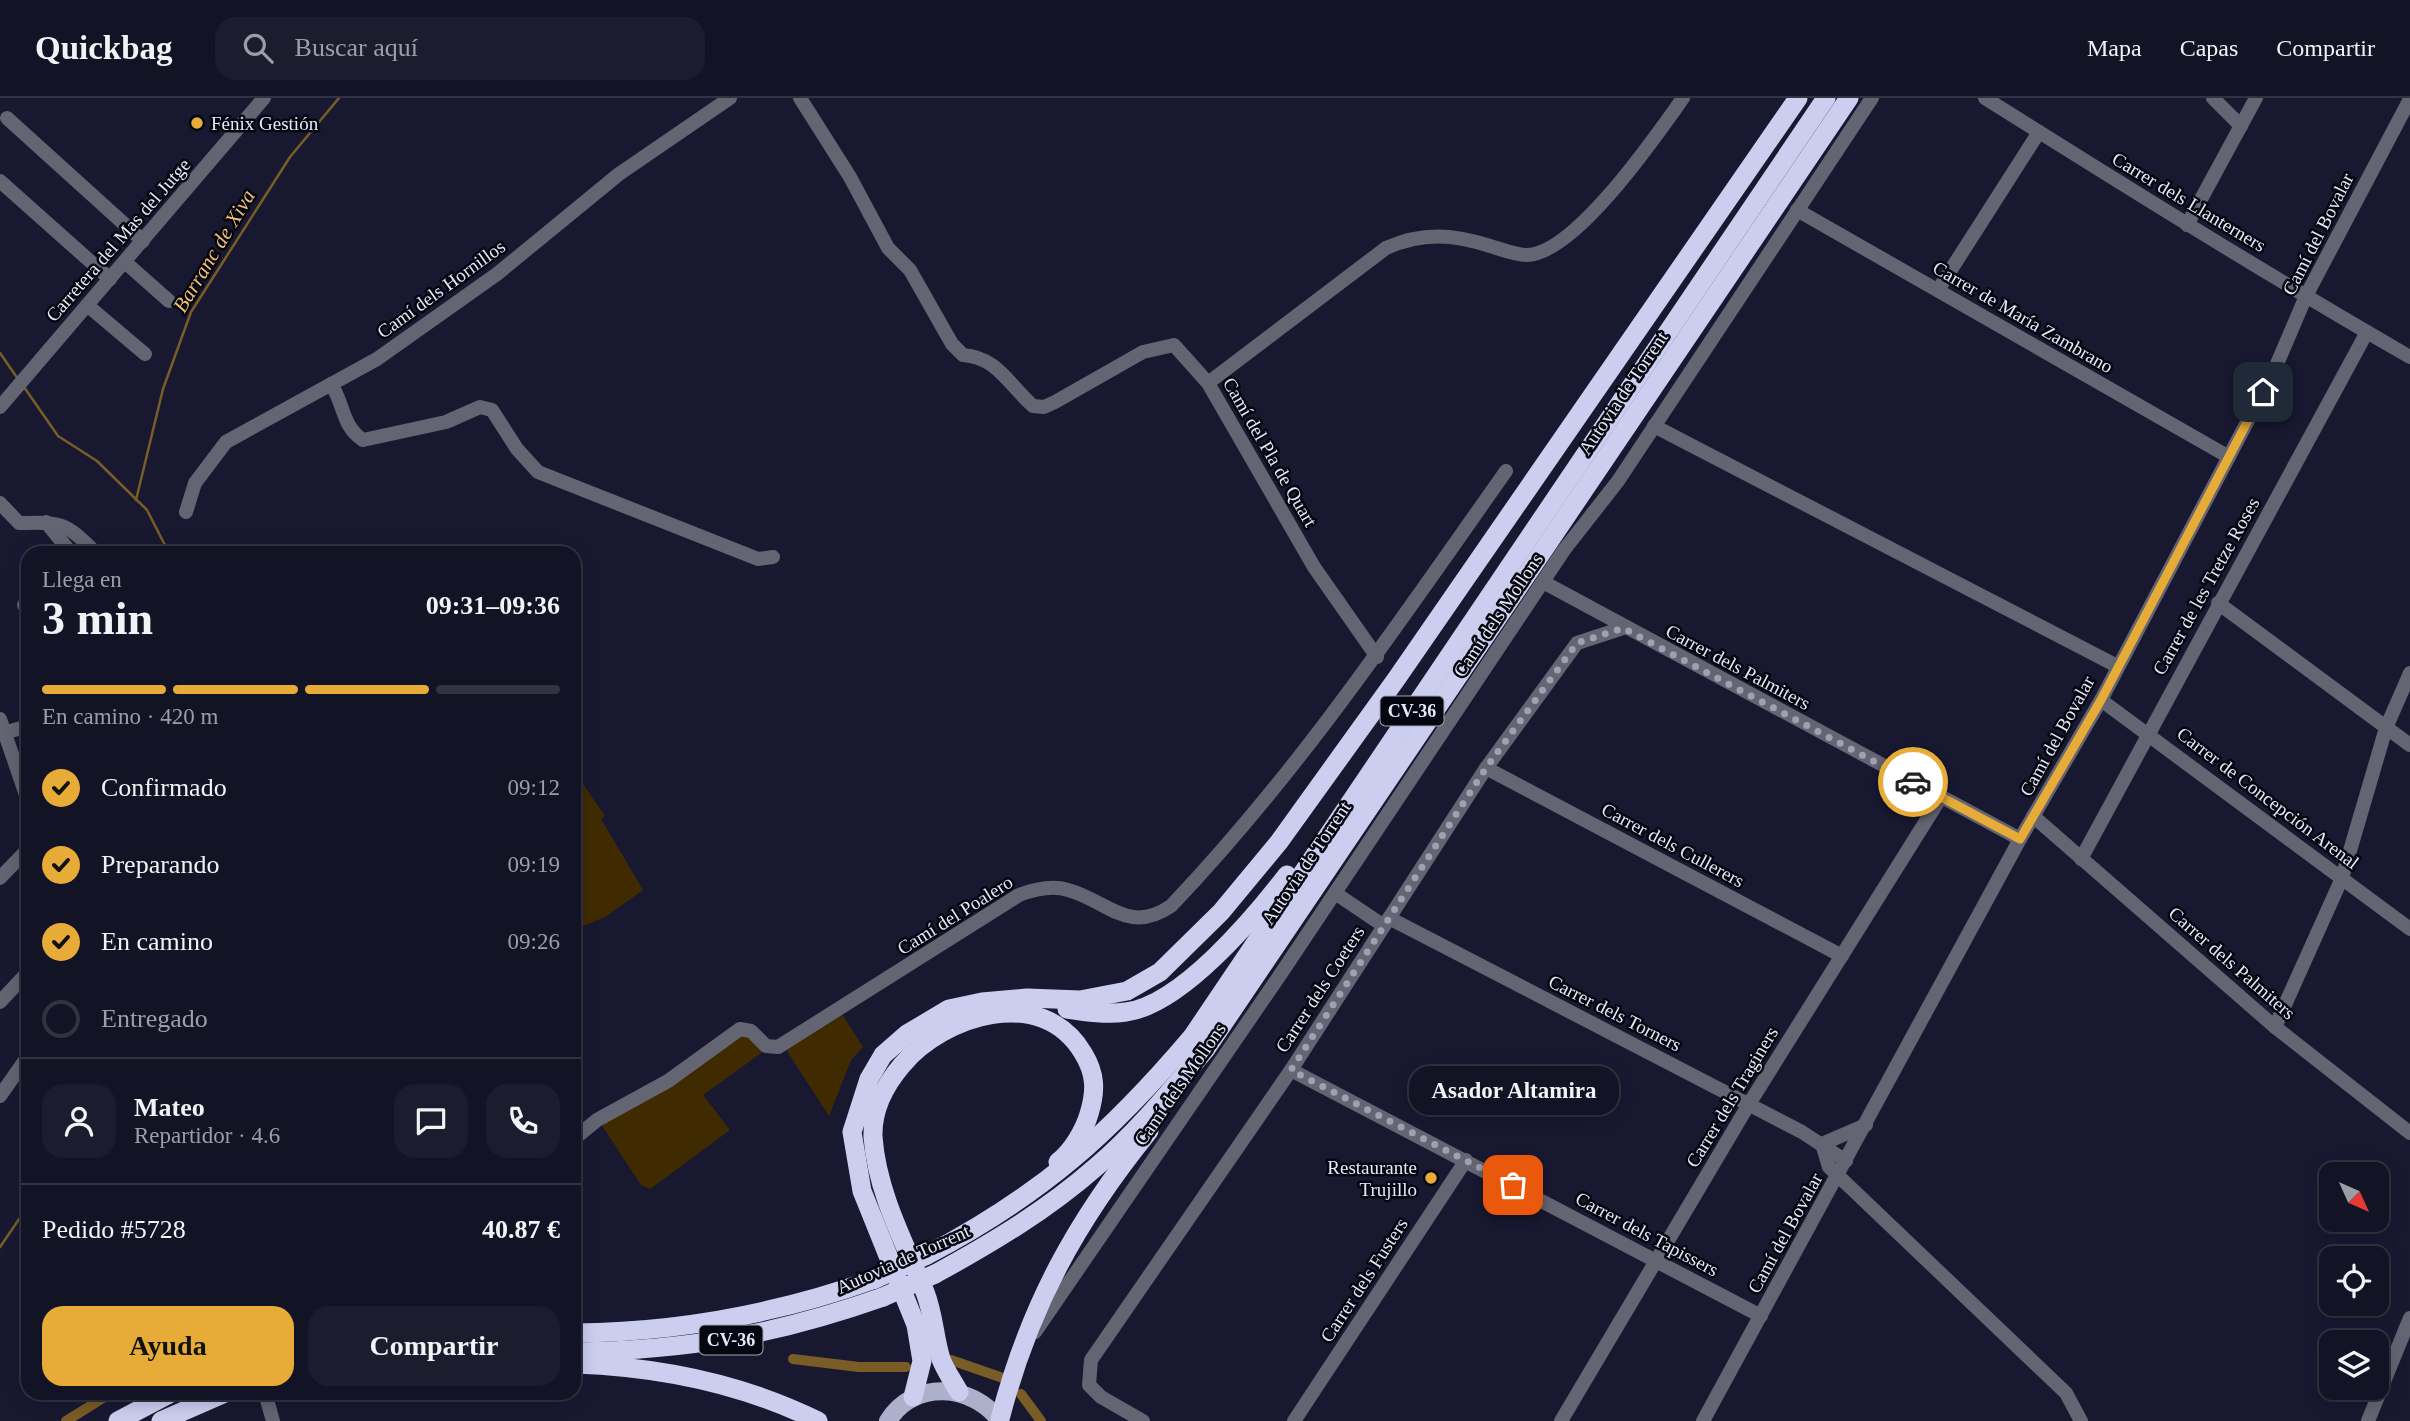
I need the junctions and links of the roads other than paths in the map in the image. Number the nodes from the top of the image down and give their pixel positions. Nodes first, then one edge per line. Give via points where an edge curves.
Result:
1 (730, 98) edge
2 (800, 98) edge
3 (1683, 98) edge
4 (1798, 98) edge
5 (1826, 98) edge
6 (1850, 98) edge
7 (1872, 98) edge
8 (1984, 98) edge
9 (2213, 98) edge
10 (2256, 98) edge
11 (2410, 99) edge
12 (256, 101) edge
13 (7, 118) dead end
14 (2241, 126) junction
15 (2039, 132) junction
16 (0, 181) edge
17 (1797, 210) junction
18 (2187, 225) junction
19 (143, 241) junction
20 (125, 262) junction
21 (110, 279) junction
22 (1938, 290) junction
23 (2306, 296) junction
24 (169, 301) dead end
25 (87, 305) junction
26 (2367, 332) junction
27 (145, 354) dead end
28 (2410, 357) edge
29 (1208, 383) junction
30 (331, 384) junction
31 (0, 407) edge
32 (1654, 426) junction
33 (2229, 457) junction
34 (1506, 471) dead end
35 (0, 503) edge
36 (186, 512) dead end
37 (46, 522) junction
38 (65, 546) edge
39 (89, 546) edge
40 (774, 557) dead end
41 (1543, 582) junction
42 (2218, 603) junction
43 (1623, 628) junction
44 (1377, 657) junction
45 (2117, 666) junction
46 (2410, 673) edge
47 (1424, 693) junction
48 (2101, 700) junction
49 (21, 727) edge
50 (2, 728) edge
51 (2386, 728) junction
52 (2148, 733) junction
53 (2410, 745) edge
54 (1486, 768) junction
55 (21, 780) edge
56 (1941, 797) junction
57 (2034, 816) junction
58 (2020, 839) junction
59 (21, 856) edge
60 (2081, 859) junction
61 (0, 878) edge
62 (2342, 878) junction
63 (1335, 893) junction
64 (1387, 922) junction
65 (2410, 929) edge
66 (1277, 947) junction
67 (1842, 956) junction
68 (21, 980) edge
69 (0, 1002) edge
70 (982, 1002) junction
71 (2275, 1027) junction
72 (21, 1065) edge
73 (1291, 1070) junction
74 (3, 1087) edge
75 (1749, 1104) junction
76 (1866, 1125) junction
77 (581, 1133) edge
78 (2410, 1133) edge
79 (1822, 1144) junction
80 (1466, 1160) junction
81 (1843, 1168) junction
82 (925, 1252) junction
83 (1656, 1260) junction
84 (876, 1283) junction
85 (1761, 1316) junction
86 (2410, 1318) edge
87 (581, 1325) edge
88 (581, 1333) edge
89 (581, 1352) edge
90 (1015, 1362) junction
91 (581, 1364) edge
92 (959, 1392) junction
93 (913, 1397) junction
94 (158, 1400) edge
95 (209, 1400) edge
96 (267, 1400) edge
97 (272, 1418) edge
98 (1000, 1420) edge
99 (118, 1421) edge
100 (161, 1421) edge
101 (818, 1421) edge
102 (888, 1421) edge
103 (1143, 1421) edge
104 (1294, 1421) edge
105 (1560, 1421) edge
106 (1703, 1421) edge
107 (2081, 1421) edge
108 (2368, 1421) edge

1 - 30 street, Camí dels Hornillos via 619,174 497,274 377,359
2 - 29 street, Camí del Pla de Quart via 888,248 918,282 952,344 963,355 990,362 1033,406 1055,402 1143,352 1174,345
3 - 29 street via 1646,153 1611,192 1571,234 1545,251 1526,255 1458,236 1406,239 1386,248
4 - 70 highway via 1397,678 1279,842 1221,912 1160,972 1127,991 1080,1000
5 - 47 highway, Autovia de Torrent / CV-36
6 - 66 highway, Autovia de Torrent / CV-36
7 - 17 street, Camí dels Mollons
8 - 15 street, Carrer dels Llanterners
9 - 14 street
10 - 14 street
11 - 23 street, Camí del Bovalar
12 - 19 street, Carretera del Mas del Jutge
13 - 19 street
14 - 18 street
15 - 18 street, Carrer dels Llanterners
15 - 22 street
16 - 21 street
17 - 22 street, Carrer de María Zambrano
17 - 32 street, Camí dels Mollons
18 - 23 street, Carrer dels Llanterners
19 - 20 street, Carretera del Mas del Jutge
20 - 21 street, Carretera del Mas del Jutge
20 - 24 street
21 - 25 street, Carretera del Mas del Jutge
22 - 33 street, Carrer de María Zambrano
23 - 26 street, Carrer dels Llanterners
23 - 33 street, Camí del Bovalar
25 - 27 street
25 - 31 street, Carretera del Mas del Jutge
26 - 28 street, Carrer dels Llanterners
26 - 42 street, Carrer de les Tretze Roses
29 - 44 street, Camí del Pla de Quart via 1314,567
30 - 36 street, Camí dels Hornillos via 226,442 195,483
30 - 40 street via 348,426 363,440 446,422 480,407 492,410 538,472 758,559
32 - 41 street, Camí dels Mollons
32 - 45 street
33 - 45 street, Camí del Bovalar
34 - 44 street
35 - 37 street via 19,523
37 - 38 street
37 - 39 street via 57,522
41 - 43 street, Carrer dels Palmiters
41 - 63 street, Camí dels Mollons
42 - 51 street
42 - 52 street, Carrer de les Tretze Roses
43 - 54 street, Carrer dels Coeters via 1577,643
43 - 56 street, Carrer dels Palmiters
44 - 77 street, Camí del Poalero via 1253,815 1164,911 1134,918 1118,915 1066,889 1019,895 778,1047 766,1046 751,1031 740,1029
45 - 48 street, Camí del Bovalar
46 - 51 street
47 - 70 highway via 1396,724 1273,892 1201,970 1166,998 1127,1012
47 - 82 highway, Autovia de Torrent / CV-36 via 1192,1037 1139,1100 1042,1186 980,1227
48 - 52 street, Carrer de Concepción Arenal
48 - 57 street, Camí del Bovalar
49 - 50 street
50 - 55 street
51 - 53 street
51 - 62 street
52 - 60 street, Carrer de les Tretze Roses
52 - 62 street, Carrer de Concepción Arenal
54 - 64 street, Carrer dels Coeters
54 - 67 street, Carrer dels Cullerers
56 - 58 street, Carrer dels Palmiters
56 - 67 street, Carrer dels Traginers
57 - 58 street, Camí del Bovalar
57 - 60 street, Carrer dels Palmiters
58 - 76 street, Camí del Bovalar
59 - 61 street
60 - 71 street, Carrer dels Palmiters
62 - 65 street, Carrer de Concepción Arenal
62 - 71 street
63 - 64 street, Carrer dels Torners
63 - 90 street, Camí dels Mollons
64 - 73 street, Carrer dels Coeters
64 - 75 street, Carrer dels Torners
66 - 84 highway, Autovia de Torrent / CV-36, bridge via 1206,1049 1152,1113 1097,1167 992,1243 935,1274
66 - 90 highway via 1264,977 1212,1052 1114,1174 1051,1278
67 - 75 street, Carrer dels Traginers
68 - 69 street
70 - 93 highway via 931,1017 883,1055 869,1080 852,1132 862,1191 916,1325 922,1362
71 - 78 street, Carrer dels Palmiters
72 - 74 street
73 - 80 street, Carrer dels Tapissers
73 - 103 street, Carrer dels Coeters via 1091,1360 1089,1385
75 - 79 street, Carrer dels Torners
75 - 83 street, Carrer dels Traginers
76 - 79 street
76 - 81 street, Camí del Bovalar
79 - 81 street via 1829,1167
80 - 83 street, Carrer dels Tapissers
80 - 104 street, Carrer dels Fusters
81 - 85 street, Camí del Bovalar
81 - 107 street via 2066,1393
82 - 84 highway, Autovia de Torrent / CV-36, bridge
82 - 92 highway via 1038,1179 1064,1157 1085,1126 1095,1094 1092,1068 1076,1042 1054,1024 1025,1014 990,1014 941,1031 918,1046 878,1103 873,1135 880,1182 934,1314 942,1360
83 - 85 street, Carrer dels Tapissers
83 - 105 street, Carrer dels Traginers
84 - 87 highway via 683,1320
84 - 88 highway, Autovia de Torrent / CV-36 via 766,1313 685,1327
84 - 89 highway, Autovia de Torrent / CV-36 via 827,1317 746,1337 693,1346
85 - 106 street, Camí del Bovalar
86 - 108 street
90 - 98 highway
91 - 101 highway via 635,1366 716,1381
92 - 93 main road via 936,1390
92 - 98 main road via 982,1402
93 - 102 main road
94 - 99 highway
95 - 100 highway
96 - 97 street

